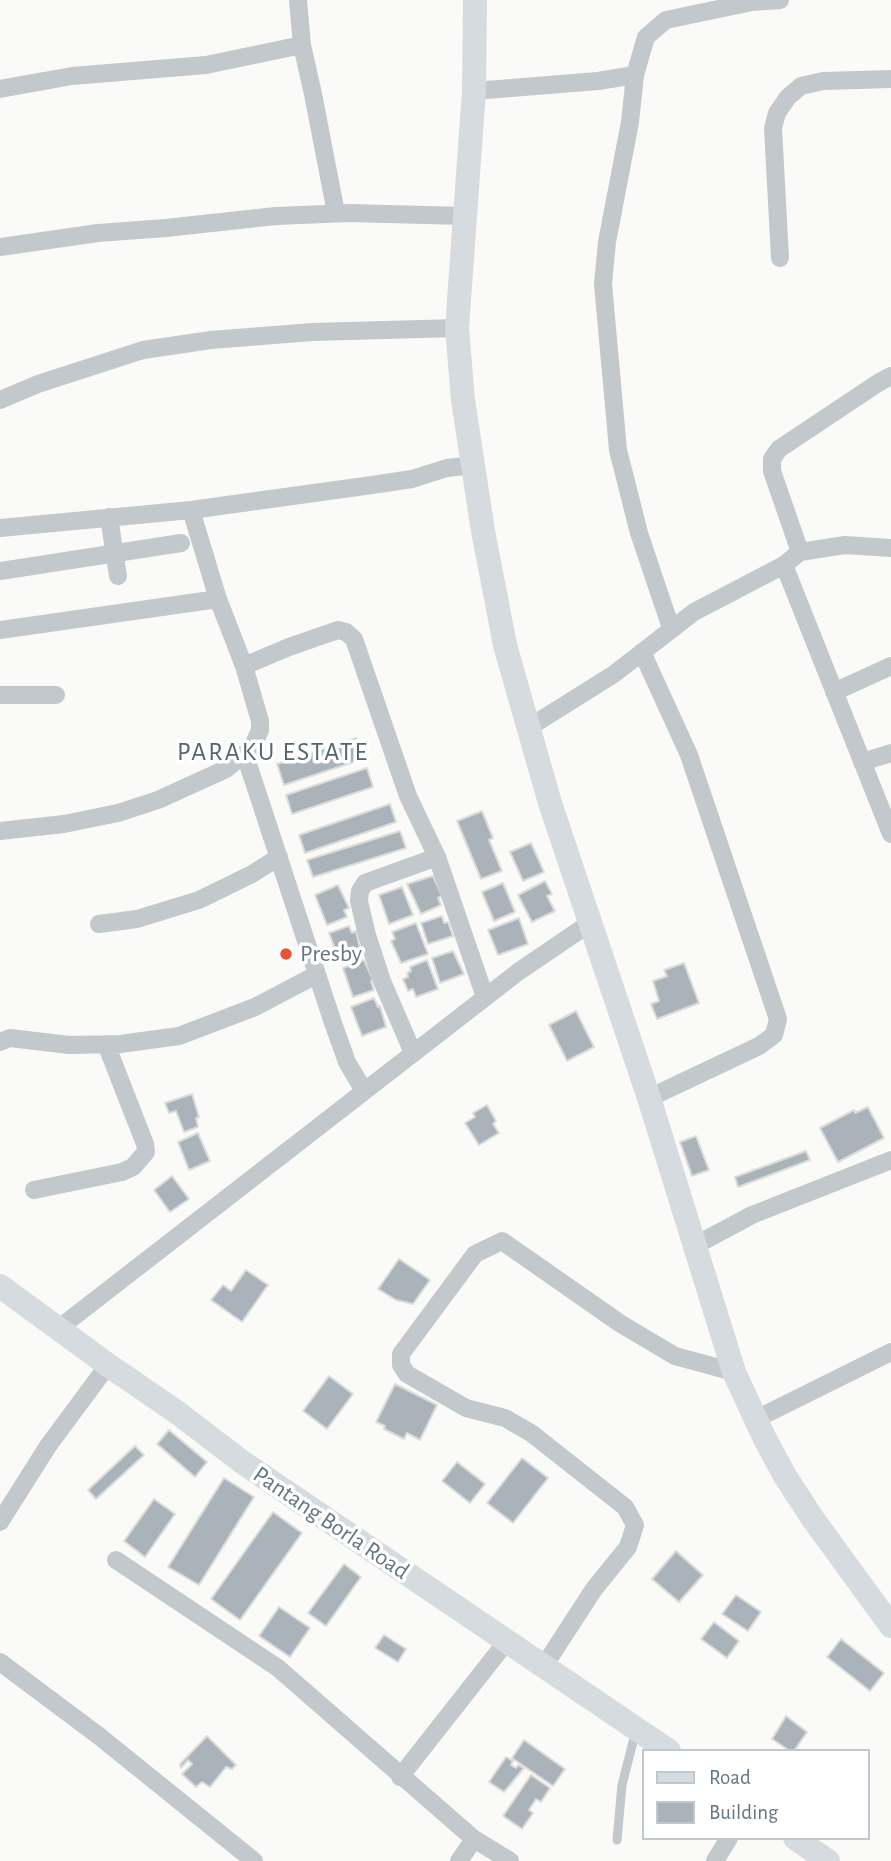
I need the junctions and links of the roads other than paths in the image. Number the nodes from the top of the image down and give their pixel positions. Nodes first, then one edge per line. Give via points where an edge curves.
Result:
1 (298, 0) edge
2 (475, 0) edge
3 (780, 0) edge
4 (302, 45) junction
5 (635, 75) junction
6 (891, 79) edge
7 (0, 89) edge
8 (474, 91) junction
9 (335, 213) junction
10 (465, 216) junction
11 (0, 247) edge
12 (780, 258) dead end
13 (457, 328) junction
14 (891, 376) edge
15 (0, 400) edge
16 (474, 465) junction
17 (191, 510) junction
18 (108, 517) junction
19 (0, 528) edge
20 (181, 543) dead end
21 (891, 548) edge
22 (114, 552) junction
23 (800, 552) junction
24 (784, 565) junction
25 (0, 570) edge
26 (118, 576) dead end
27 (218, 599) junction
28 (671, 628) junction
29 (0, 631) edge
30 (642, 652) junction
31 (244, 666) junction
32 (891, 666) edge
33 (834, 692) junction
34 (0, 695) edge
35 (56, 695) dead end
36 (528, 728) junction
37 (891, 753) edge
38 (245, 755) junction
39 (862, 762) junction
40 (0, 831) edge
41 (891, 834) edge
42 (279, 857) junction
43 (437, 857) junction
44 (590, 923) junction
45 (99, 924) dead end
46 (316, 975) junction
47 (485, 997) junction
48 (0, 1042) edge
49 (106, 1044) junction
50 (413, 1053) junction
51 (364, 1091) junction
52 (649, 1098) junction
53 (891, 1160) edge
54 (34, 1190) dead end
55 (694, 1246) junction
56 (0, 1286) edge
57 (58, 1329) junction
58 (891, 1352) edge
59 (108, 1365) junction
60 (734, 1372) junction
61 (756, 1419) junction
62 (0, 1522) edge
63 (117, 1560) dead end
64 (891, 1626) edge
65 (507, 1641) junction
66 (0, 1662) edge
67 (544, 1665) junction
68 (637, 1728) junction
69 (666, 1749) edge
70 (400, 1777) junction
71 (474, 1839) junction
72 (617, 1840) dead end
73 (728, 1840) edge
74 (798, 1840) edge
75 (254, 1861) edge
76 (459, 1861) edge
77 (510, 1861) edge
78 (715, 1861) edge
79 (828, 1861) edge

1 - 4 street
2 - 8 street
3 - 5 street via 666,20 646,37
4 - 7 street via 206,65 72,76
4 - 9 street
5 - 8 street
5 - 28 street via 603,284 618,450 639,533
6 - 12 street via 801,86 777,113 773,128
8 - 10 street
9 - 10 street
9 - 11 street via 98,233
10 - 13 street
13 - 15 street via 312,332 143,350
13 - 16 street
14 - 23 street via 779,449 772,459
16 - 17 street via 412,479
16 - 36 street via 505,645
17 - 18 street
17 - 27 street
18 - 19 street
18 - 22 street
20 - 22 street
21 - 23 street via 845,545
22 - 25 street
22 - 26 street
23 - 24 street
24 - 28 street
24 - 33 street
27 - 29 street
27 - 31 street
28 - 30 street
30 - 36 street
30 - 52 street via 689,755 778,1018 774,1035 759,1046
31 - 38 street via 260,730
31 - 43 street via 338,630 354,639 408,796
32 - 33 street
33 - 39 street
34 - 35 street
36 - 44 street
37 - 39 street
38 - 40 street via 226,769 118,813
38 - 42 street
39 - 41 street
42 - 45 street via 199,900 137,919
42 - 46 street
43 - 47 street
43 - 50 street via 365,883 360,891 382,981
44 - 47 street
44 - 52 street
46 - 49 street via 255,1007 179,1035
46 - 51 street via 347,1062
47 - 50 street
48 - 49 street via 10,1038
49 - 54 street via 146,1152 122,1172
50 - 51 street
51 - 57 street
52 - 55 street
53 - 55 street via 752,1215
55 - 60 street
56 - 57 street, Pantang Borla Road
57 - 59 street, Pantang Borla Road
58 - 61 street
59 - 62 street via 48,1446
59 - 65 street, Pantang Borla Road via 368,1550
60 - 61 street
60 - 67 street via 675,1356 502,1241 475,1254 401,1354 407,1374 466,1408 505,1418 531,1433 625,1507 635,1525 628,1547 594,1588
61 - 64 street via 813,1519
63 - 70 street via 278,1668
65 - 67 street, Pantang Borla Road
65 - 70 street
66 - 75 street
67 - 68 street, Pantang Borla Road
68 - 69 street, Pantang Borla Road
68 - 72 lane via 622,1785
70 - 71 street
71 - 76 street
71 - 77 street
73 - 78 street
74 - 79 street

